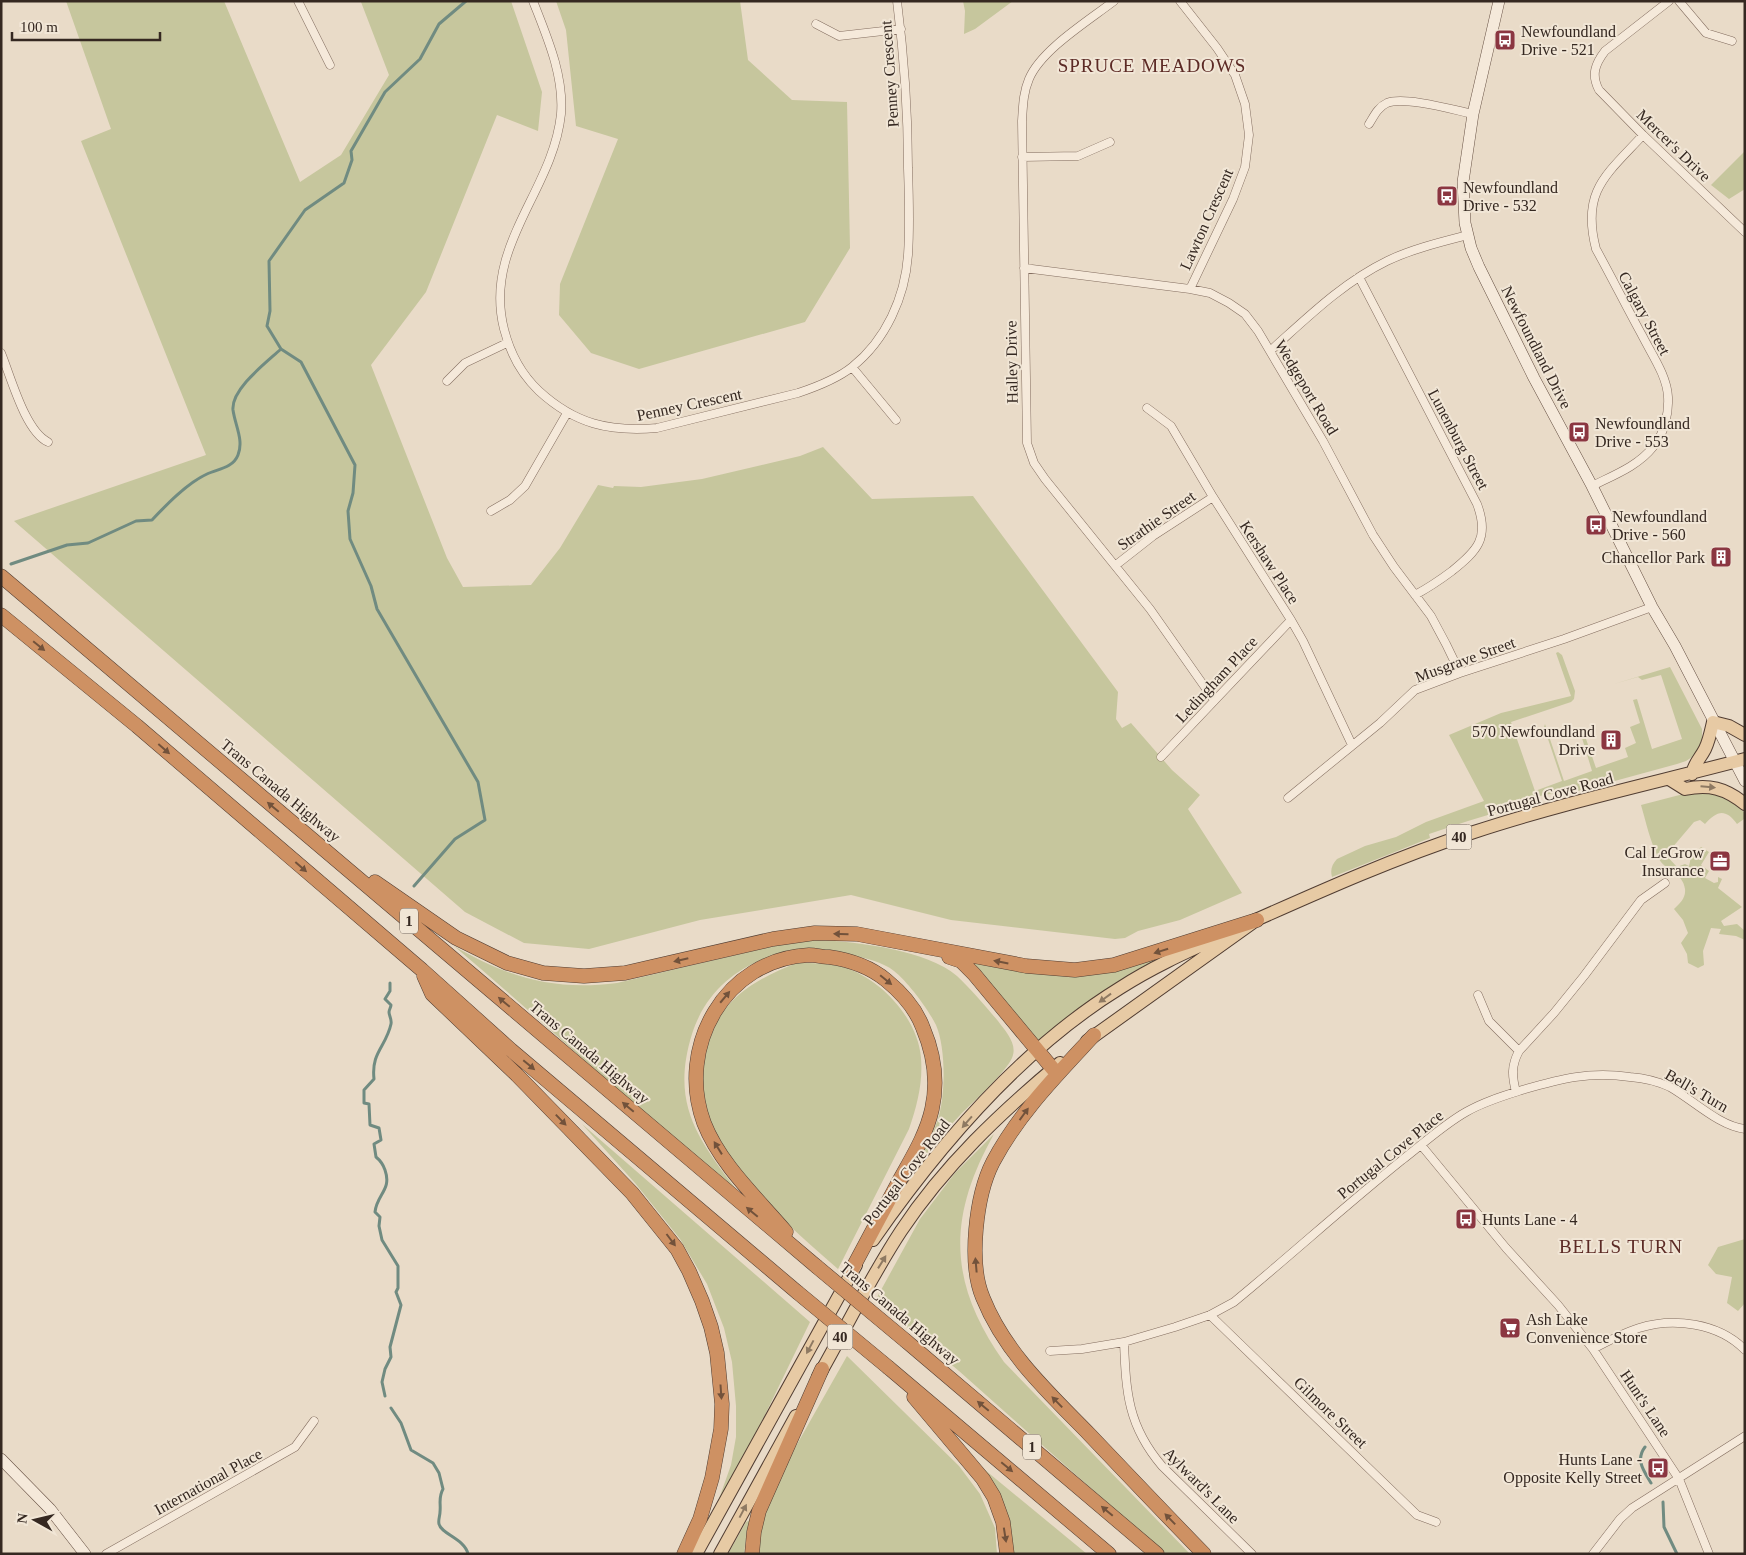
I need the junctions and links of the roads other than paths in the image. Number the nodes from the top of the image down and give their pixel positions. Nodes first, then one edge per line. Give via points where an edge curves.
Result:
1 (298, 1) edge
2 (532, 1) edge
3 (897, 1) edge
4 (1114, 1) edge
5 (1180, 1) edge
6 (1499, 1) edge
7 (1669, 1) edge
8 (1679, 1) edge
9 (816, 24) dead end
10 (901, 29) junction
11 (1732, 42) dead end
12 (330, 65) dead end
13 (1473, 114) junction
14 (1369, 124) dead end
15 (1643, 136) junction
16 (1110, 142) dead end
17 (1022, 157) junction
18 (1745, 232) edge
19 (1468, 235) junction
20 (1024, 268) junction
21 (1359, 276) junction
22 (1190, 289) junction
23 (507, 343) junction
24 (1270, 351) junction
25 (1, 353) edge
26 (852, 368) junction
27 (447, 381) dead end
28 (1147, 408) dead end
29 (567, 413) junction
30 (896, 420) dead end
31 (48, 442) dead end
32 (1592, 486) junction
33 (1212, 497) junction
34 (491, 510) dead end
35 (1116, 565) junction
36 (1, 576) edge
37 (1416, 596) junction
38 (1652, 607) junction
39 (1, 615) edge
40 (1291, 620) junction
41 (1460, 673) junction
42 (1214, 700) junction
43 (1713, 722) junction
44 (1745, 735) edge
45 (1352, 745) junction
46 (1161, 758) dead end
47 (1740, 761) edge
48 (1692, 774) junction
49 (1669, 779) junction
50 (1745, 781) edge
51 (1288, 798) dead end
52 (1745, 804) edge
53 (292, 823) junction
54 (1665, 883) dead end
55 (1257, 920) junction
56 (921, 946) junction
57 (422, 970) junction
58 (1478, 995) dead end
59 (1094, 1035) junction
60 (1037, 1049) junction
61 (1519, 1051) junction
62 (1053, 1069) junction
63 (1516, 1092) junction
64 (1745, 1130) edge
65 (1421, 1145) junction
66 (816, 1266) junction
67 (850, 1273) junction
68 (1210, 1315) junction
69 (1124, 1342) junction
70 (1593, 1349) junction
71 (1745, 1350) edge
72 (1050, 1352) dead end
73 (889, 1368) junction
74 (822, 1369) junction
75 (314, 1421) dead end
76 (1745, 1436) edge
77 (1, 1459) edge
78 (1679, 1478) junction
79 (1436, 1522) dead end
80 (85, 1554) edge
81 (106, 1554) edge
82 (684, 1554) edge
83 (696, 1554) edge
84 (720, 1554) edge
85 (752, 1554) edge
86 (1008, 1554) edge
87 (1109, 1554) edge
88 (1157, 1554) edge
89 (1204, 1554) edge
90 (1252, 1554) edge
91 (1593, 1554) edge
92 (1710, 1554) edge

1 - 12 street
2 - 23 street, Penney Crescent via 556,65 561,114 553,149 502,268 500,306
3 - 10 street, Penney Crescent
4 - 17 street, Halley Drive via 1038,63 1023,99
5 - 22 street, Lawton Crescent via 1235,75 1245,104 1249,134 1245,167 1233,199
6 - 13 street, Newfoundland Drive
7 - 15 street, Mercer's Drive via 1605,51 1594,72 1599,90
8 - 11 street via 1706,33
9 - 10 street via 839,36
10 - 26 street, Penney Crescent via 908,149 908,256 898,304 886,327
13 - 14 street via 1411,102 1392,102 1381,108
13 - 19 street, Newfoundland Drive via 1463,182
15 - 18 street, Mercer's Drive
15 - 32 street, Calgary Street via 1611,169 1598,188 1591,210 1591,230 1596,249 1661,372 1668,396 1666,416 1661,434 1642,458
16 - 17 street via 1078,156
17 - 20 street, Halley Drive
19 - 21 street via 1390,260
19 - 32 street, Newfoundland Drive via 1478,267
20 - 22 street, Wedgeport Road
20 - 35 street, Halley Drive via 1027,443 1034,464
21 - 24 street via 1319,306
21 - 37 street, Lunenburg Street via 1481,514 1479,543 1470,557
22 - 24 street, Wedgeport Road via 1210,293 1245,314
23 - 27 street via 465,362
23 - 29 street, Penney Crescent via 525,376
24 - 37 street, Wedgeport Road via 1373,535
25 - 31 street via 27,420 40,438
26 - 29 street, Penney Crescent via 798,393 657,428 629,430 604,427
26 - 30 street
28 - 33 street, Kershaw Place via 1171,426
29 - 34 street via 525,486 510,500
32 - 38 street, Newfoundland Drive
33 - 35 street, Strathie Street
33 - 40 street, Kershaw Place
35 - 42 street, Halley Drive
53 -> 36 highway, Trans Canada Highway / 1
37 - 41 street, Wedgeport Road via 1431,616
38 - 41 street, Musgrave Street
38 - 43 street, Newfoundland Drive
39 -> 57 highway, 1 via 137,726
40 - 42 street, Ledingham Place
40 - 45 street, Kershaw Place
41 - 45 street, Musgrave Street via 1415,690
42 - 46 street, Ledingham Place
43 - 44 main road
43 - 47 street, Newfoundland Drive
43 - 48 main road via 1706,747 1694,763
45 - 51 street, Musgrave Street
47 - 48 main road, Portugal Cove Road / 40
47 - 50 street, Newfoundland Drive
48 - 49 main road, Portugal Cove Road / 40
49 -> 52 main road via 1685,789 1714,787
49 - 55 main road, Portugal Cove Road / 40 via 1474,832 1398,859
56 -> 53 highway via 857,934 815,933 773,939 625,972 584,976 544,973 507,963 456,938
66 -> 53 highway, Trans Canada Highway / 1
54 - 61 street via 1641,900 1566,998
55 -> 56 highway via 1114,966 1075,970 1026,966
55 - 59 main road, Portugal Cove Road / 40
55 -> 60 main road, Portugal Cove Road / 40 via 1152,968 1118,988
56 - 60 highway via 961,961
57 -> 73 highway, 1, bridge via 511,1050
57 -> 82 highway via 432,994 517,1075 632,1193 677,1249 692,1279 711,1327 722,1404 721,1429 707,1498
58 - 61 street via 1489,1021
59 - 62 main road, Portugal Cove Road / 40
89 -> 59 highway via 1026,1369 999,1330 982,1297 976,1266 976,1228 992,1164 1036,1096
60 - 62 highway
60 -> 67 main road, Portugal Cove Road / 40 via 940,1152
61 - 63 street via 1512,1071
74 -> 62 main road, Portugal Cove Road / 40 via 870,1281 935,1185 981,1134
63 - 64 street, Bell's Turn via 1588,1074 1643,1079 1669,1087 1724,1122
63 - 65 street, Portugal Cove Place via 1467,1112
65 - 68 street, Portugal Cove Place via 1234,1302
65 - 70 street, Hunt's Lane
66 -> 67 highway via 718,1149 704,1123 696,1092 696,1063 703,1033 717,1006 735,986 755,972 779,960 810,955 844,959 872,969 896,988 918,1014 931,1047 935,1078 932,1108 923,1137
88 -> 66 highway, Trans Canada Highway / 1, bridge
67 -> 83 main road, Portugal Cove Road / 40
68 - 69 street, Portugal Cove Place
68 - 79 street, Gilmore Street via 1417,1515
69 - 72 street, Portugal Cove Place
69 - 90 street, Aylward's Lane via 1125,1381 1132,1413 1149,1451
70 - 71 street via 1640,1328 1677,1323 1724,1334
70 - 78 street, Hunt's Lane
73 -> 86 highway via 990,1491 1003,1522
73 -> 87 highway, 1
84 -> 74 main road, Portugal Cove Road / 40
74 - 85 highway via 760,1511
75 - 81 street, International Place via 295,1447
76 - 78 street
77 - 80 street via 50,1509
78 - 91 street via 1626,1513
78 - 92 street, Hunt's Lane

